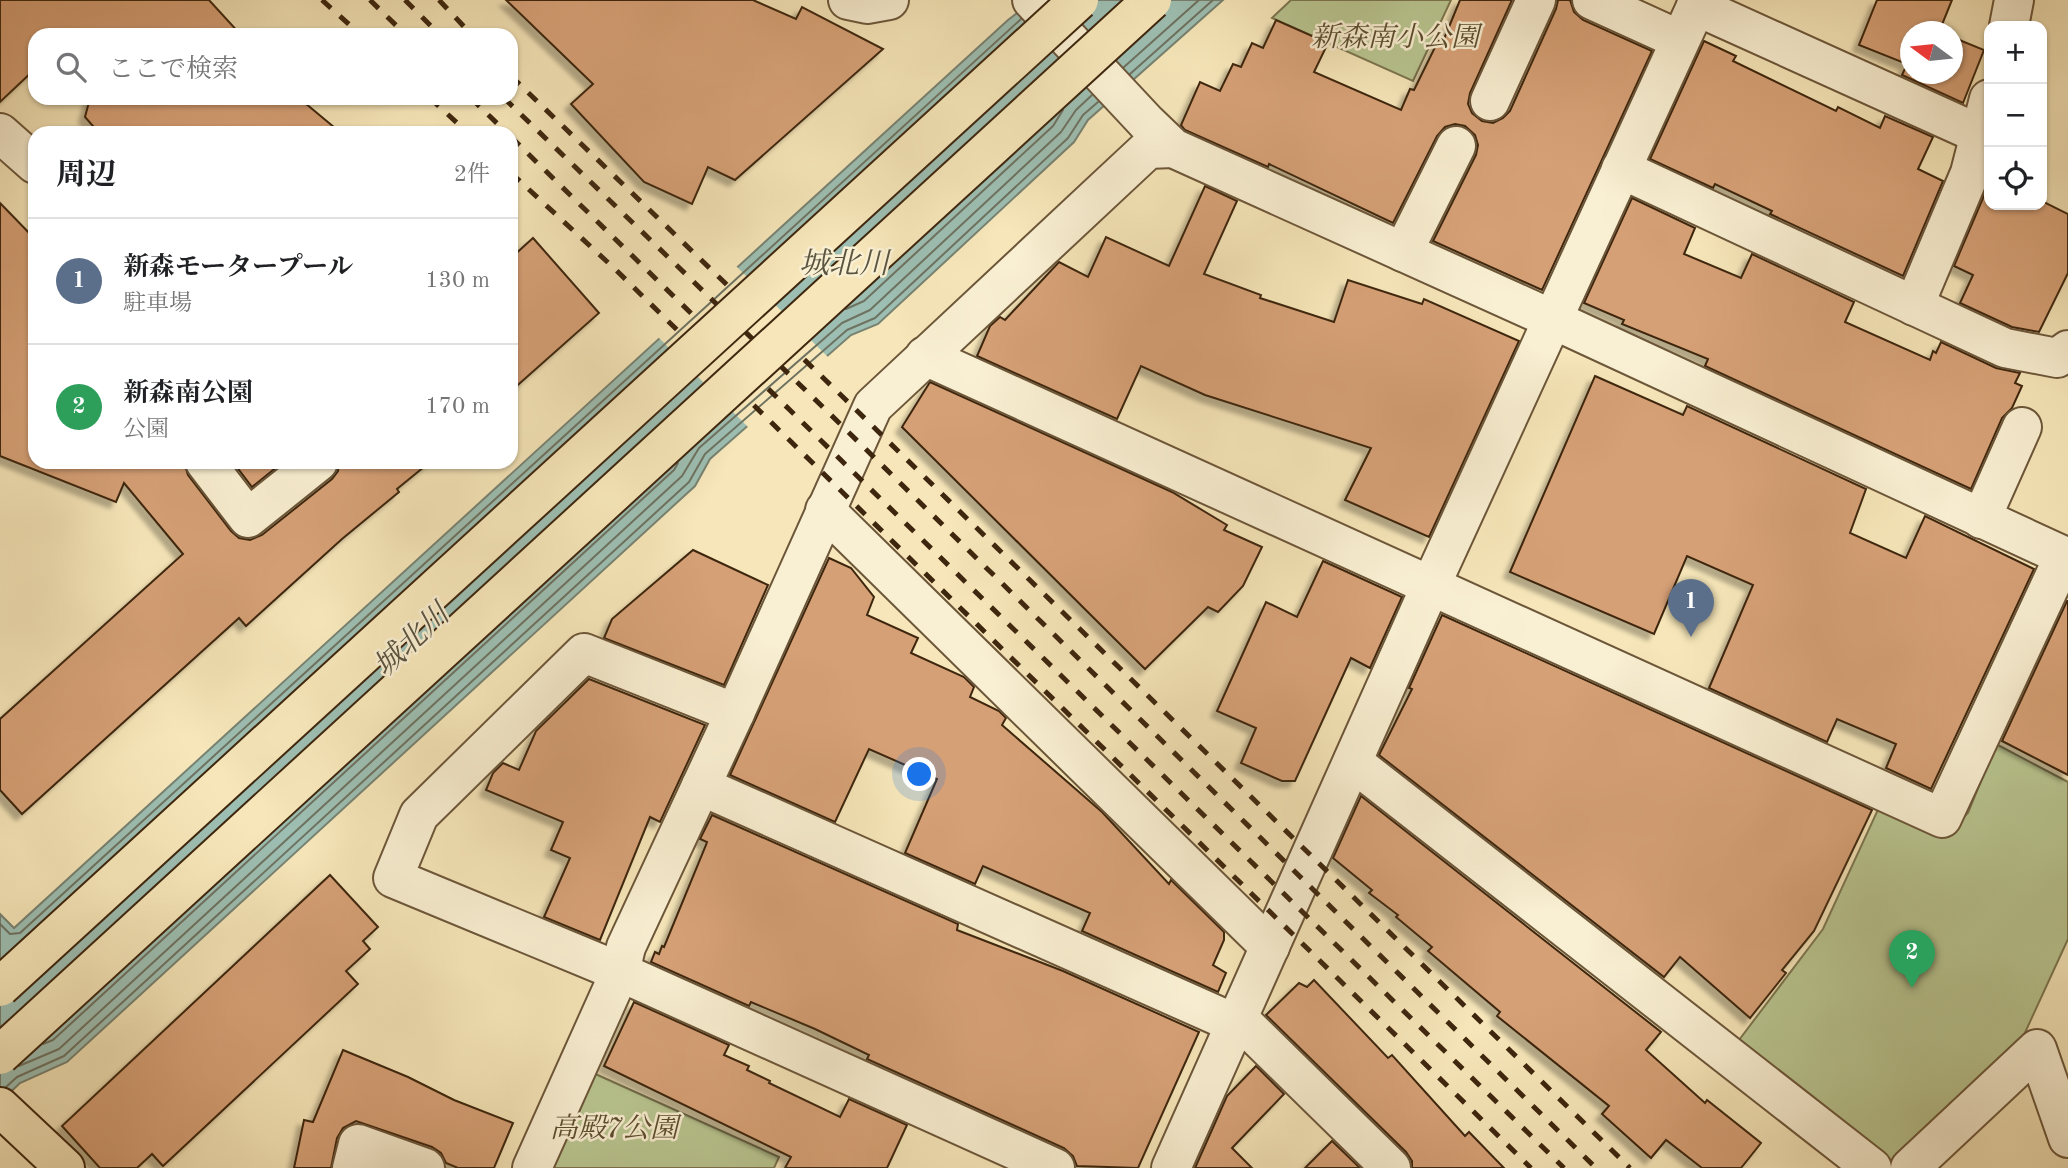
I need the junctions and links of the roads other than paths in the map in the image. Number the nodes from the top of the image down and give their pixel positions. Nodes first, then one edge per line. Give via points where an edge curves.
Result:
1 (848, 0) edge
2 (889, 0) edge
3 (1032, 0) edge
4 (1079, 0) edge
5 (1152, 0) edge
6 (1536, 0) edge
7 (1592, 0) edge
8 (2014, 0) edge
9 (1697, 3) edge
10 (2010, 21) edge
11 (1680, 40) junction
12 (1490, 101) dead end
13 (1984, 117) edge
14 (0, 133) edge
15 (1160, 135) junction
16 (1456, 146) dead end
17 (28, 158) edge
18 (1621, 169) junction
19 (1403, 252) junction
20 (1914, 306) junction
21 (1554, 320) junction
22 (2068, 350) edge
23 (925, 356) junction
24 (2022, 427) dead end
25 (210, 469) edge
26 (309, 469) edge
27 (825, 510) junction
28 (1981, 519) junction
29 (2066, 557) edge
30 (1432, 585) junction
31 (735, 713) junction
32 (1354, 763) junction
33 (702, 786) junction
34 (1270, 947) junction
35 (620, 972) junction
36 (0, 987) edge
37 (1239, 1019) junction
38 (0, 1055) edge
39 (0, 1107) edge
40 (2068, 1138) edge
41 (47, 1157) edge
42 (352, 1168) edge
43 (425, 1168) edge
44 (532, 1168) edge
45 (1055, 1168) edge
46 (1171, 1168) edge
47 (1391, 1168) edge
48 (1872, 1168) edge
49 (1910, 1168) edge

1 - 2 street via 867,4
3 - 15 street, bridge
4 - 36 main road, bridge
5 - 38 main road, bridge
6 - 12 street
7 - 11 street
8 - 10 street
9 - 11 street
9 - 13 street
11 - 18 street
13 - 20 street via 1970,173
14 - 17 street
15 - 19 street
15 - 23 street
16 - 19 street
18 - 20 street
18 - 21 street
19 - 21 street
20 - 22 street via 2005,348 2057,358
21 - 28 street
21 - 30 street
23 - 27 street via 873,406
23 - 30 street
24 - 28 street
25 - 26 street via 248,518
27 - 31 street
27 - 34 street
28 - 29 street
29 - 30 street via 1941,818
30 - 32 street
31 - 33 street
31 - 35 street via 584,653 419,815 393,878
32 - 34 street
32 - 48 street
33 - 35 street via 626,947
33 - 37 street via 1225,1019
34 - 37 street
35 - 44 street
35 - 45 street
37 - 46 street
37 - 47 street
39 - 41 main road
40 - 49 street via 2037,1049
42 - 43 street via 358,1144

